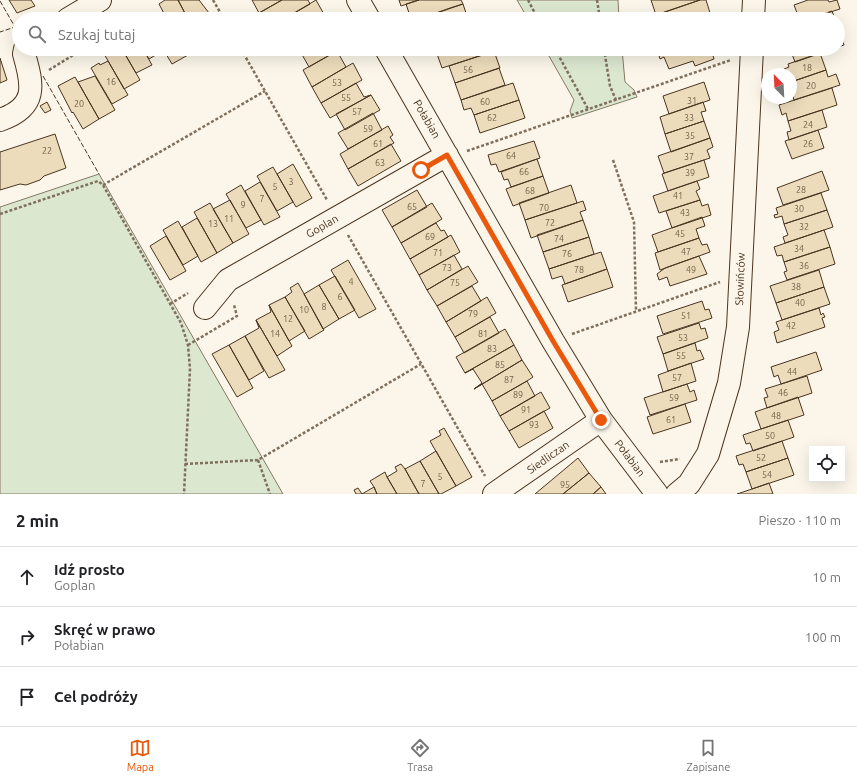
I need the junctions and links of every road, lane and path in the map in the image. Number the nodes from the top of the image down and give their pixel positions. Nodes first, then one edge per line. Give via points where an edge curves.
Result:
1 (100, 0) edge
2 (213, 0) edge
3 (358, 0) edge
4 (528, 0) edge
5 (597, 0) edge
6 (754, 0) edge
7 (80, 12) edge
8 (220, 12) edge
9 (365, 12) edge
10 (534, 12) edge
11 (599, 12) edge
12 (753, 12) edge
13 (25, 56) edge
14 (72, 56) edge
15 (245, 56) edge
16 (391, 56) edge
17 (559, 56) edge
18 (605, 56) edge
19 (737, 56) edge
20 (743, 56) edge
21 (45, 65) dead end
22 (265, 91) junction
23 (616, 100) junction
24 (588, 109) junction
25 (0, 120) edge
26 (454, 154) junction
27 (613, 160) dead end
28 (103, 185) junction
29 (330, 204) dead end
30 (0, 214) edge
31 (346, 232) dead end
32 (722, 282) dead end
33 (205, 308) dead end
34 (636, 311) junction
35 (566, 336) dead end
36 (421, 364) junction
37 (601, 420) junction
38 (682, 458) dead end
39 (258, 460) junction
40 (654, 462) dead end
41 (186, 464) junction
42 (491, 488) edge
43 (184, 494) edge
44 (270, 494) edge
45 (657, 494) edge
46 (677, 494) edge

1 - 7 street
2 - 8 path
3 - 9 street
4 - 10 path
5 - 11 path
6 - 12 street
13 - 25 street via 32,84 30,96 21,108
14 - 21 path via 48,71
15 - 22 path
16 - 26 street, Połabian
17 - 24 path
18 - 23 path via 610,86
19 - 23 path
20 - 46 street, Słowińców via 738,327 729,383 708,454 689,484
22 - 28 path
22 - 29 path
23 - 24 path
24 - 26 path
26 - 33 street, Goplan via 228,280
26 - 37 street, Połabian via 553,341
27 - 34 path via 634,222
28 - 30 path via 98,181
28 - 41 path via 181,323 188,345 190,369
31 - 36 path
32 - 34 path
34 - 35 path
36 - 39 path
36 - 42 path
37 - 42 street, Siedliczan
37 - 45 street, Połabian
38 - 40 path
39 - 41 path
39 - 44 path
41 - 43 path

